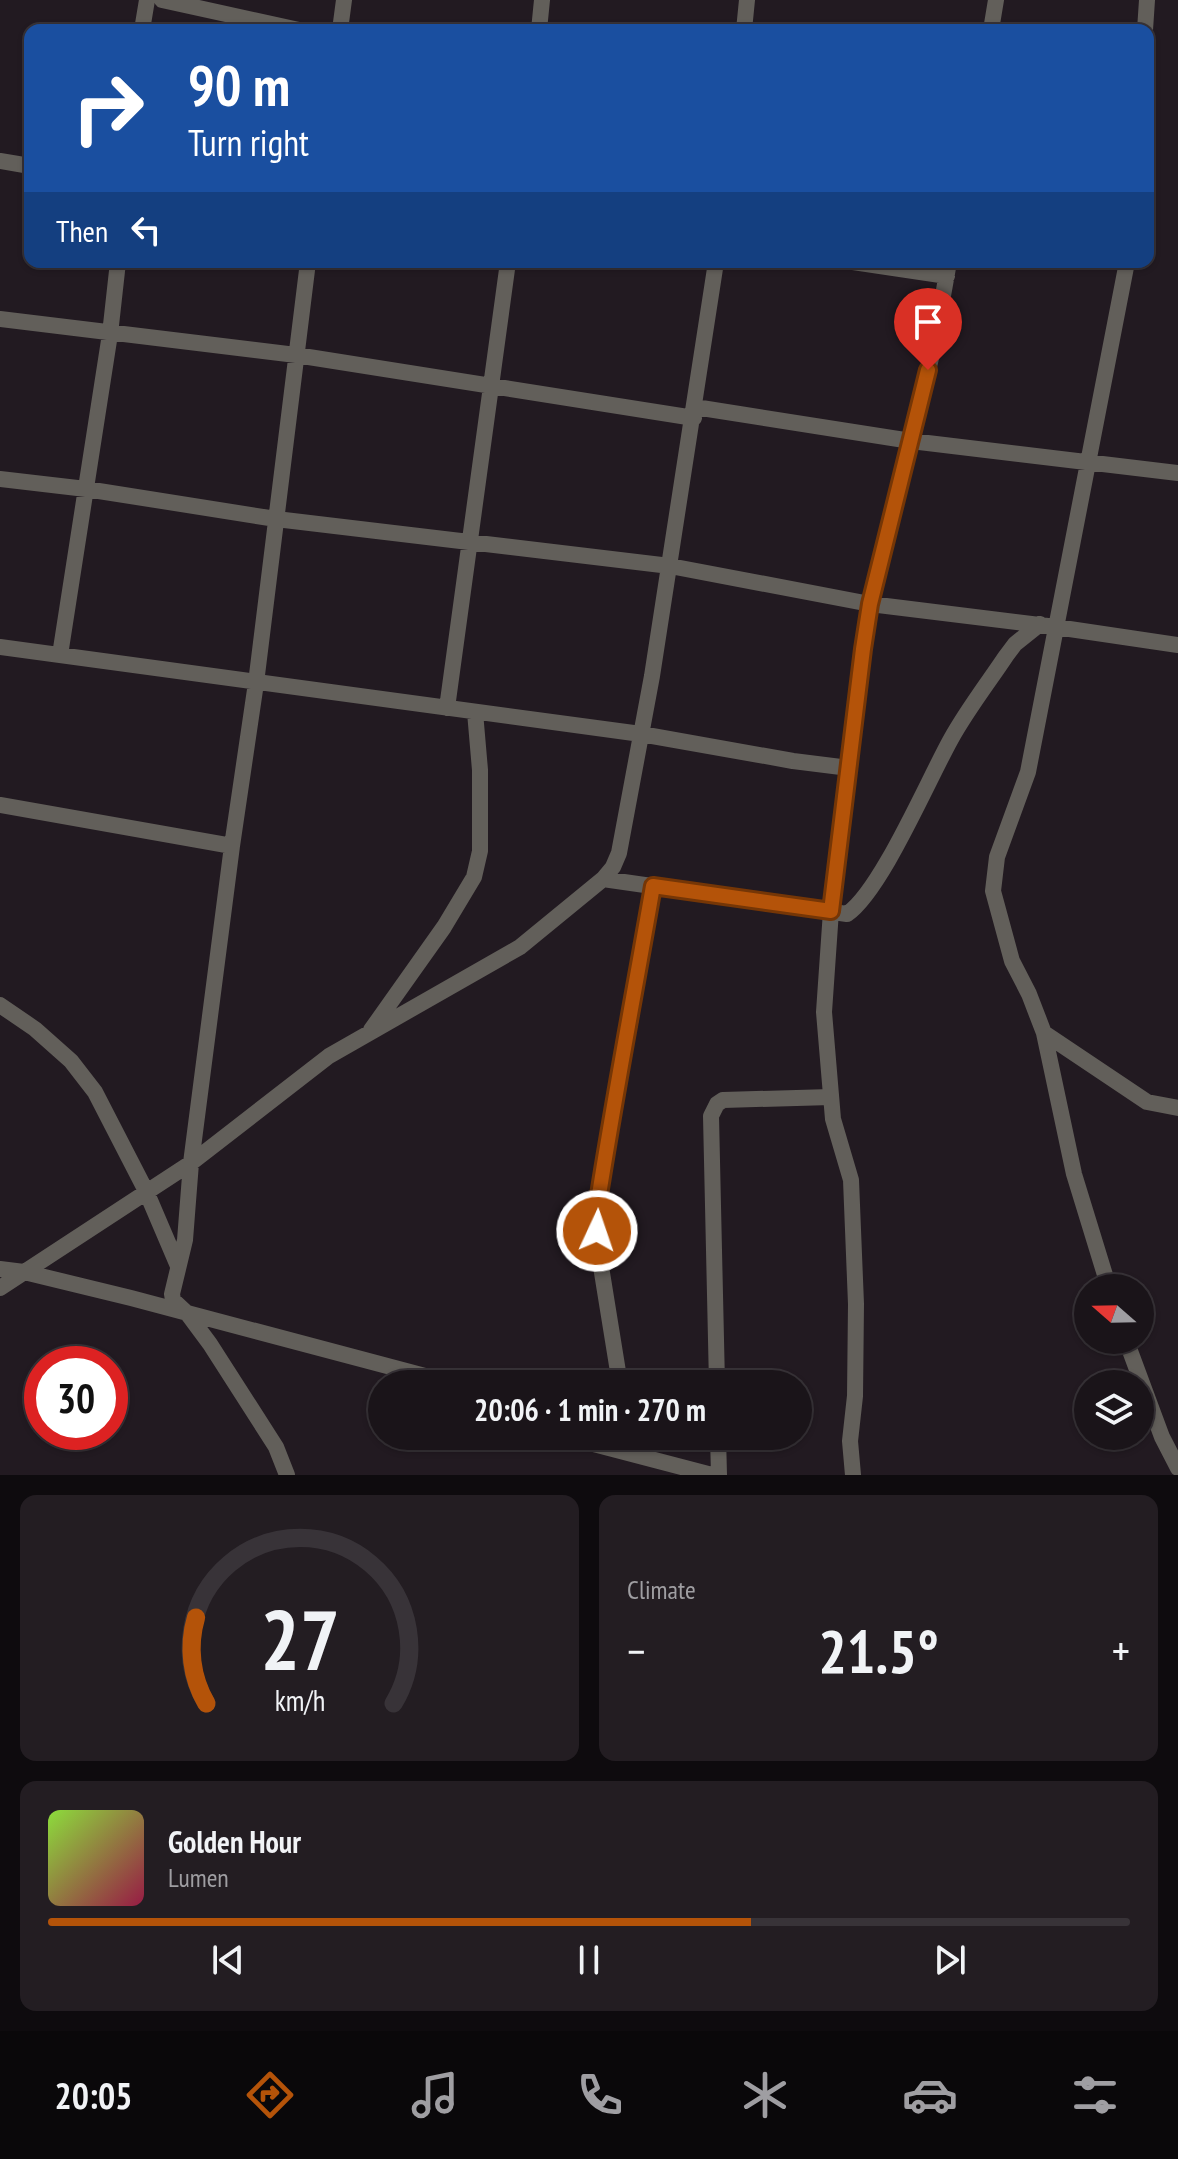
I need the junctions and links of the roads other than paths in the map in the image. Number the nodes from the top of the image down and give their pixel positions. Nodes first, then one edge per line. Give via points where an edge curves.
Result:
1 (147, 0) edge
2 (162, 0) edge
3 (344, 0) edge
4 (542, 0) edge
5 (747, 0) edge
6 (996, 0) edge
7 (1147, 0) edge
8 (143, 24) edge
9 (272, 24) edge
10 (341, 24) edge
11 (540, 24) edge
12 (745, 24) edge
13 (992, 24) edge
14 (1145, 24) edge
15 (0, 161) edge
16 (24, 165) edge
17 (117, 268) edge
18 (307, 268) edge
19 (507, 268) edge
20 (715, 268) edge
21 (1126, 268) edge
22 (948, 269) edge
23 (0, 319) edge
24 (110, 334) junction
25 (296, 355) junction
26 (490, 387) junction
27 (694, 412) junction
28 (911, 441) junction
29 (1090, 461) junction
30 (1178, 473) edge
31 (0, 479) edge
32 (86, 489) junction
33 (276, 519) junction
34 (470, 541) junction
35 (670, 566) junction
36 (870, 604) junction
37 (1048, 626) junction
38 (1178, 645) edge
39 (0, 647) edge
40 (60, 655) junction
41 (256, 683) junction
42 (447, 708) junction
43 (475, 712) junction
44 (641, 734) junction
45 (849, 768) junction
46 (0, 805) edge
47 (232, 846) junction
48 (603, 879) junction
49 (653, 886) junction
50 (831, 911) junction
51 (0, 1005) edge
52 (1044, 1033) junction
53 (368, 1034) junction
54 (831, 1097) junction
55 (1178, 1108) edge
56 (191, 1163) junction
57 (146, 1191) junction
58 (178, 1266) junction
59 (0, 1269) edge
60 (24, 1272) junction
61 (1105, 1274) edge
62 (0, 1288) edge
63 (187, 1313) junction
64 (1131, 1354) edge
65 (401, 1370) edge
66 (618, 1370) edge
67 (717, 1370) edge
68 (645, 1450) edge
69 (718, 1450) edge
70 (1178, 1468) edge
71 (287, 1475) edge
72 (712, 1475) edge
73 (719, 1475) edge
74 (853, 1475) edge

1 - 8 street
2 - 9 street
3 - 10 street
4 - 11 street
5 - 12 street
6 - 13 street
7 - 14 street
15 - 16 street
17 - 24 street
18 - 25 street
19 - 26 street
20 - 27 street
21 - 29 street
22 - 28 street
23 - 24 street
24 - 25 street
24 - 32 street
25 - 26 street
25 - 33 street
26 - 27 street
26 - 34 street
27 - 28 street
27 - 35 street
28 - 29 street
28 - 36 street
29 - 30 street
29 - 37 street
31 - 32 street
32 - 33 street
32 - 40 street
33 - 34 street
33 - 41 street
34 - 35 street
34 - 42 street
35 - 36 street
35 - 44 street
36 - 37 street
36 - 45 street
37 - 38 street
37 - 50 street via 1015,644 1006,656 953,735 858,906 847,914
37 - 52 street via 1028,772 997,857 993,891 1012,961
39 - 40 street
40 - 41 street
41 - 42 street
41 - 47 street
42 - 43 street
43 - 44 street
43 - 53 street via 480,851 474,877
44 - 45 street
44 - 48 street via 619,853
45 - 50 street
46 - 47 street
47 - 56 street
48 - 49 street
48 - 53 street via 520,947
49 - 50 street
49 - 66 street via 596,1214
50 - 54 street via 824,1012
51 - 57 street via 35,1029 79,1071
52 - 55 street via 1147,1102
52 - 61 street via 1077,1186
53 - 56 street via 312,1068
54 - 67 street via 723,1100 711,1116
54 - 74 street via 851,1180 856,1304
56 - 57 street
56 - 58 street
57 - 58 street
57 - 60 street
58 - 63 street via 173,1300
59 - 60 street
60 - 62 street
60 - 63 street
63 - 65 street
63 - 71 street via 276,1447
64 - 70 street
68 - 72 street
69 - 73 street

